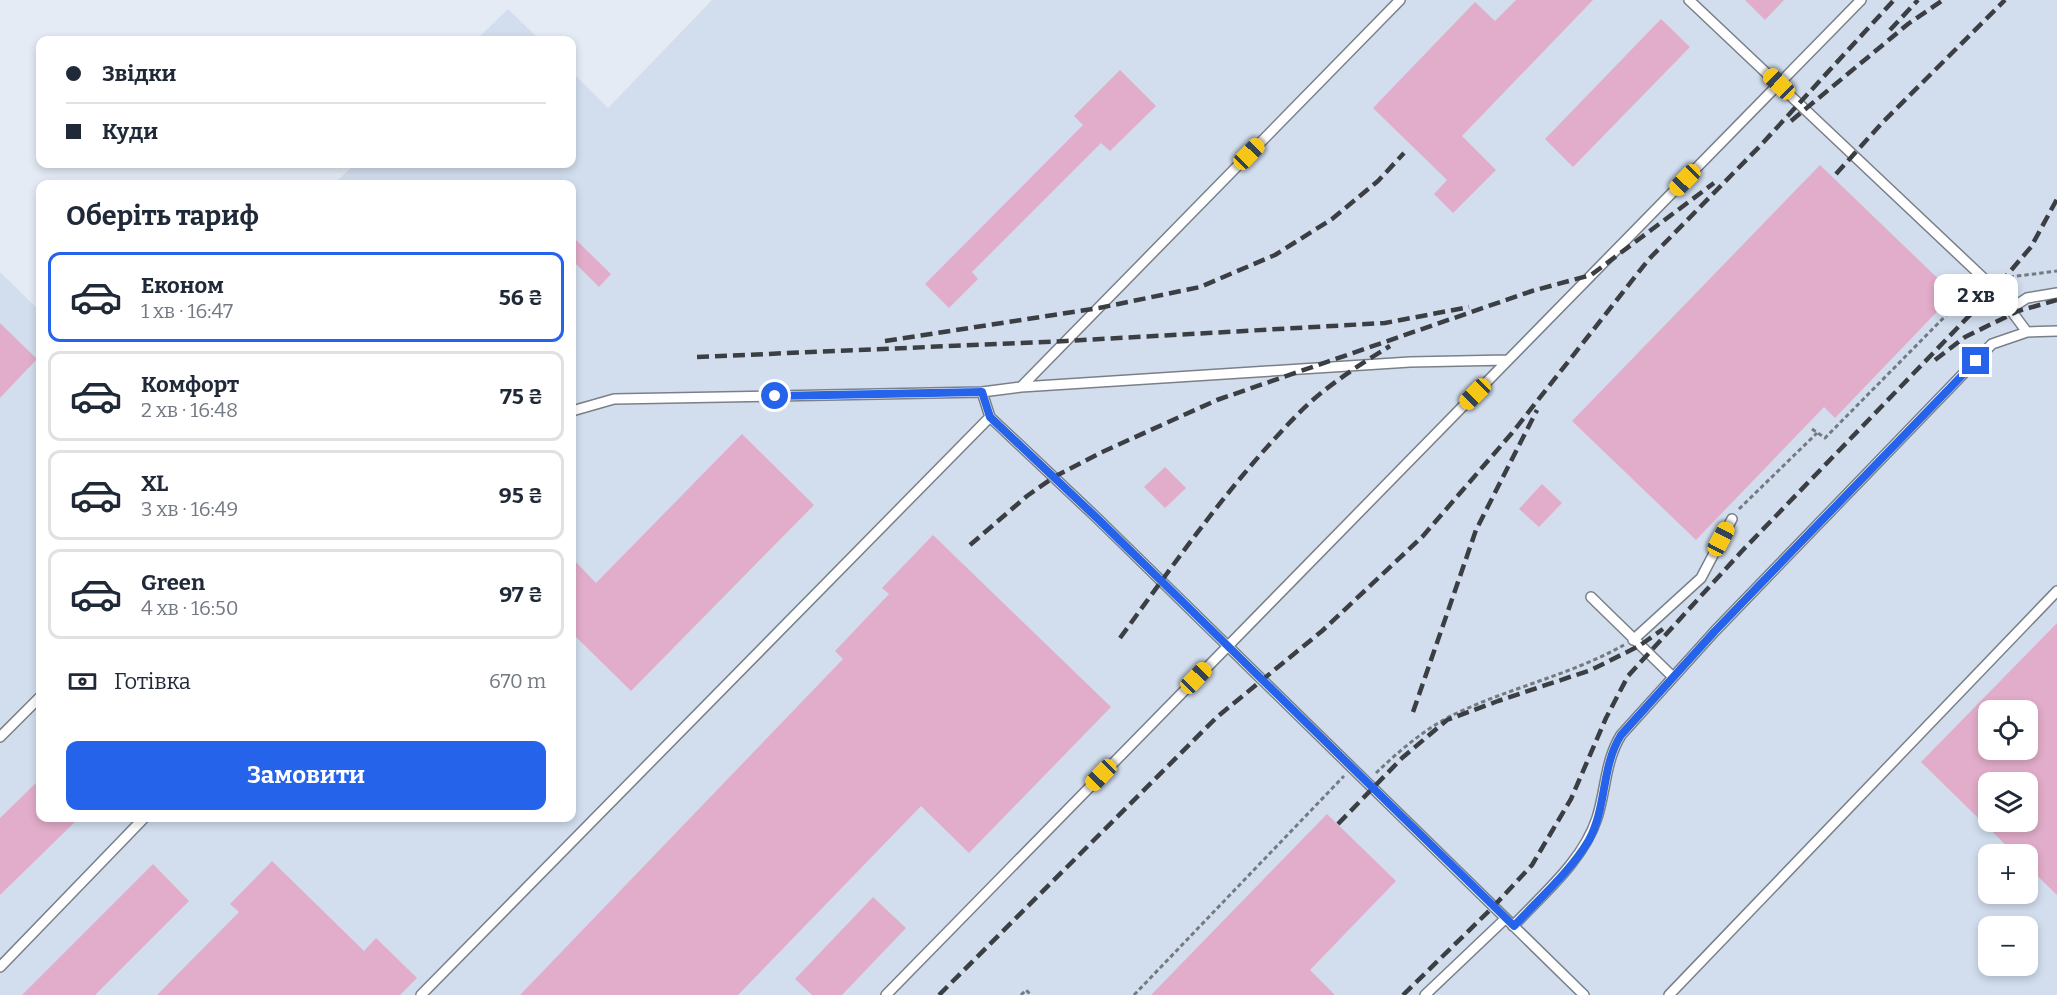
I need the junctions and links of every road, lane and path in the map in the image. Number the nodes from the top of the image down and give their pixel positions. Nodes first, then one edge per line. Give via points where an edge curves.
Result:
1 (1400, 0) edge
2 (1689, 0) edge
3 (1861, 0) edge
4 (1779, 84) junction
5 (2057, 271) edge
6 (1982, 278) junction
7 (2057, 293) edge
8 (2010, 309) junction
9 (2057, 331) edge
10 (2027, 332) junction
11 (1508, 360) junction
12 (1021, 387) junction
13 (982, 392) junction
14 (576, 410) edge
15 (990, 417) junction
16 (1812, 429) dead end
17 (1817, 433) junction
18 (1732, 519) joint
19 (2057, 591) edge
20 (1592, 597) dead end
21 (1633, 640) junction
22 (1227, 646) junction
23 (1673, 677) junction
24 (36, 700) edge
25 (0, 737) edge
26 (1352, 768) junction
27 (1366, 783) junction
28 (140, 822) edge
29 (1505, 919) junction
30 (1514, 926) junction
31 (0, 967) edge
32 (421, 995) edge
33 (886, 995) edge
34 (1021, 995) edge
35 (1031, 995) edge
36 (1134, 995) edge
37 (1425, 995) edge
38 (1584, 995) edge
39 (1668, 995) edge

1 - 12 lane
2 - 4 lane
3 - 4 lane
4 - 6 lane
4 - 11 lane
5 - 6 path
6 - 8 lane
6 - 17 path via 1825,438
7 - 8 lane via 2026,298
8 - 10 lane
9 - 10 lane
10 - 23 lane via 1992,344
11 - 12 lane via 1410,362
11 - 22 lane
12 - 13 lane
13 - 14 lane via 614,399
13 - 15 lane
15 - 22 lane
15 - 32 lane
16 - 17 path
17 - 18 path
18 - 21 lane via 1701,578
19 - 39 lane
20 - 21 lane
21 - 23 lane
21 - 27 path via 1593,662 1456,713 1400,751
22 - 26 lane
22 - 33 lane
23 - 30 lane via 1612,750 1597,818 1588,840
24 - 25 lane
26 - 27 lane
26 - 36 path
27 - 29 lane
28 - 31 lane
29 - 30 lane
29 - 37 lane
30 - 38 lane
34 - 35 path via 1026,990

